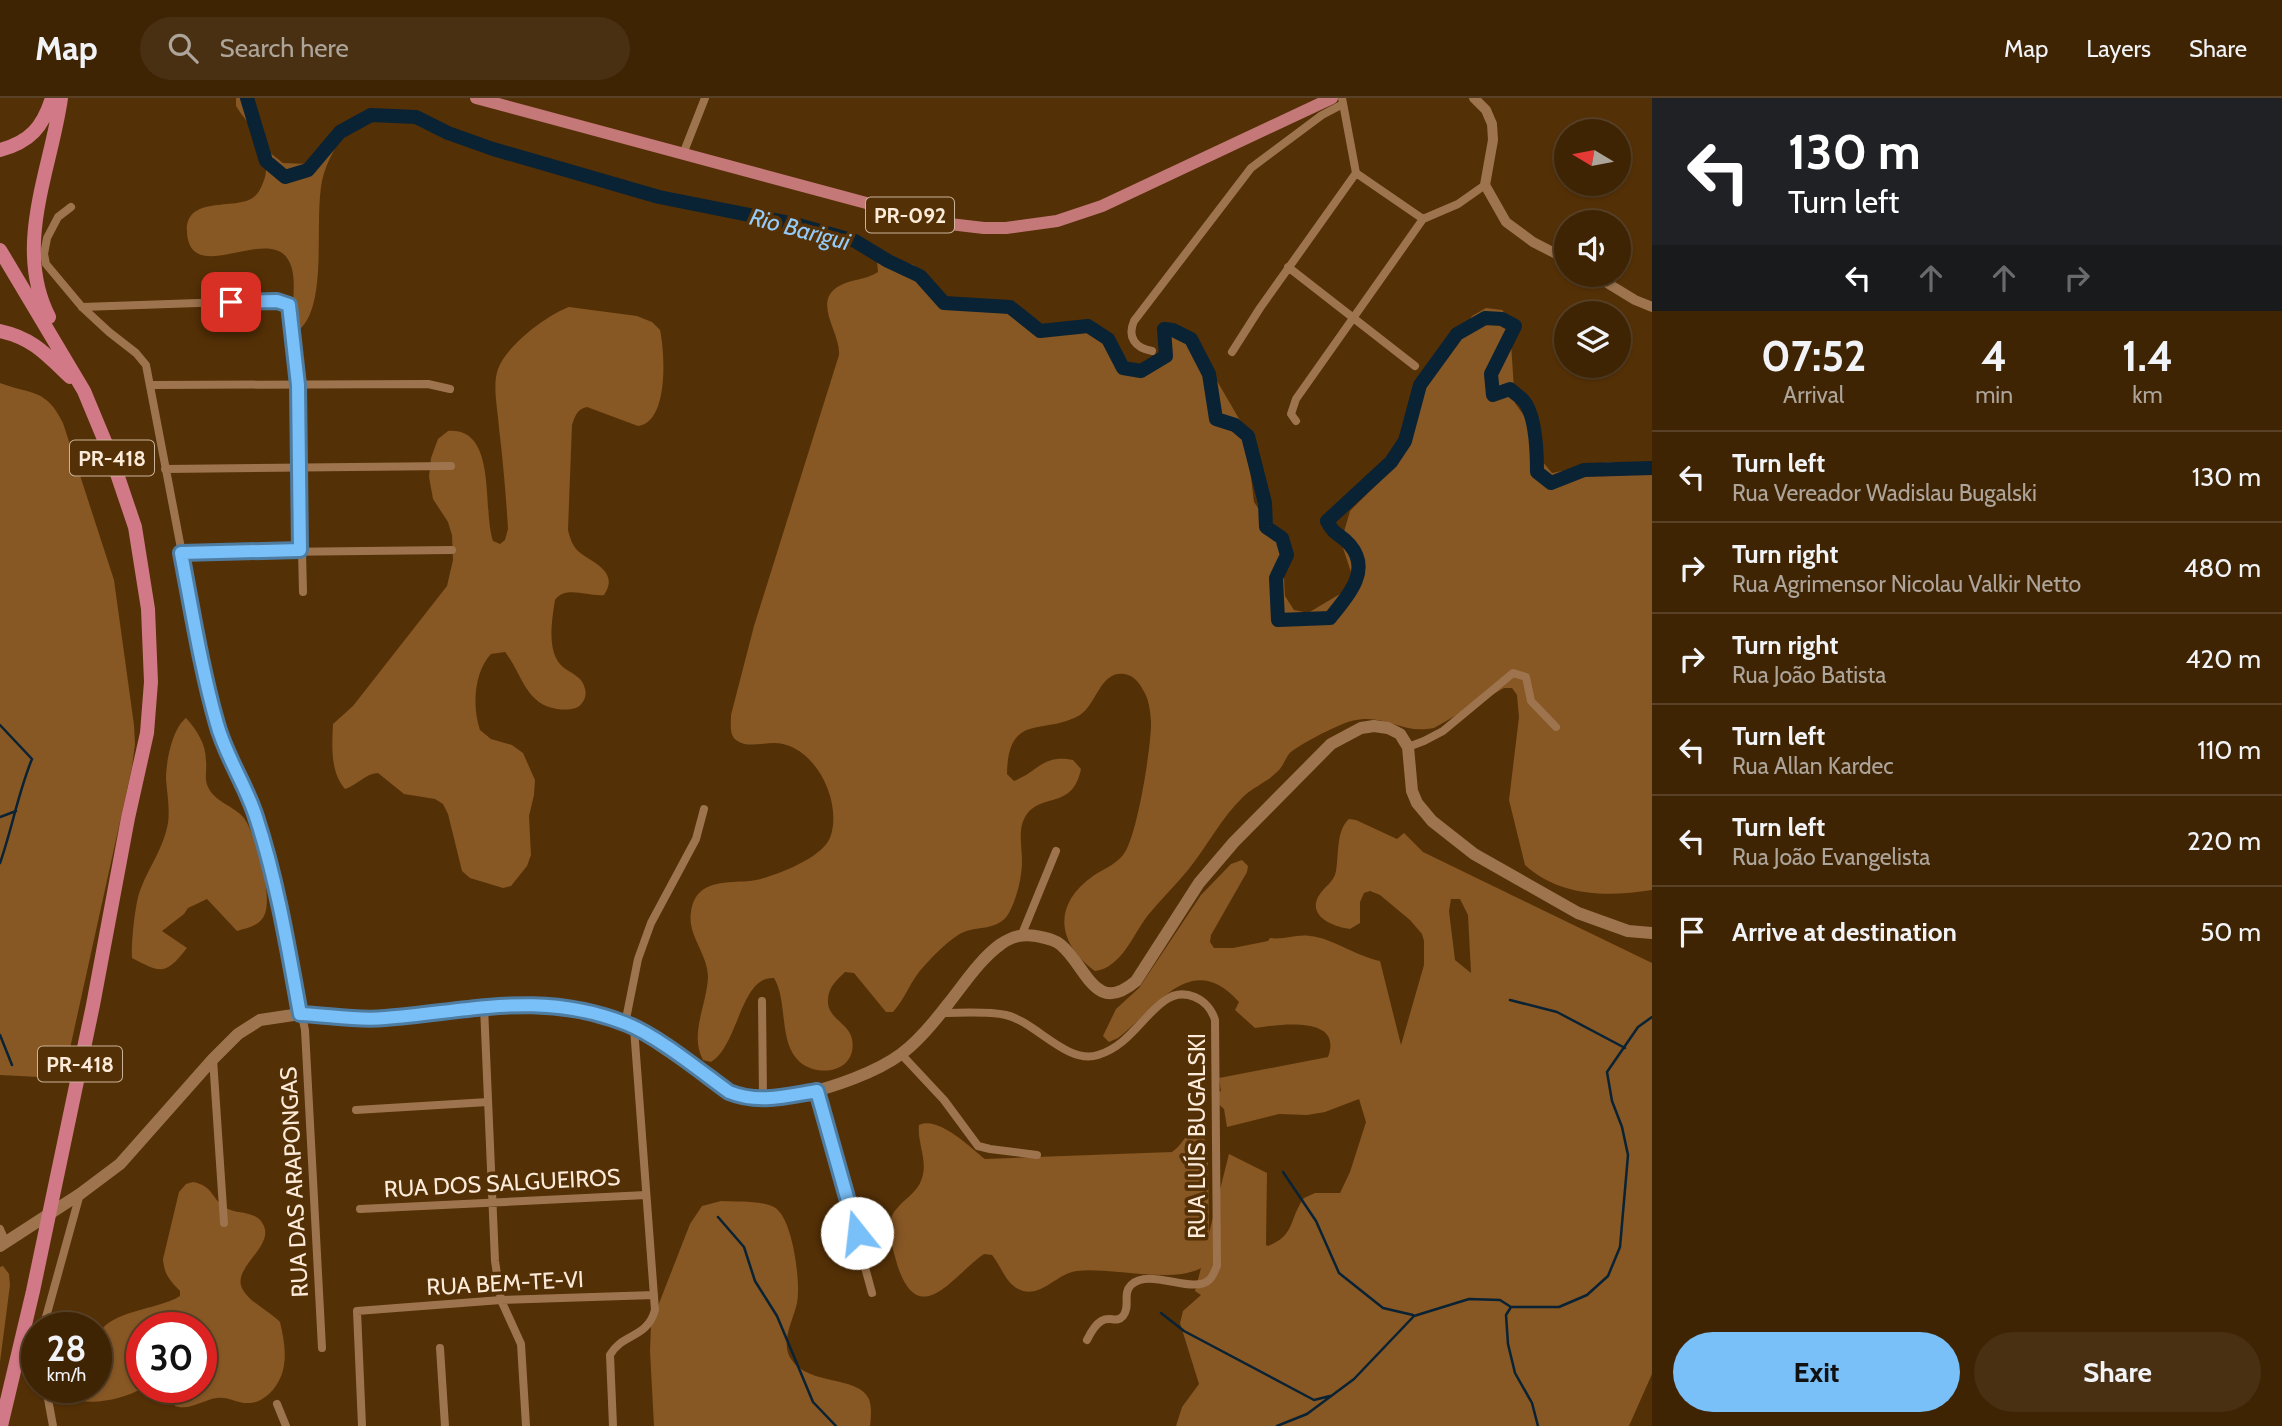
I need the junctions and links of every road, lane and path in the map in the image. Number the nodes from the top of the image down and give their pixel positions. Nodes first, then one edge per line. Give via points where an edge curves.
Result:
1 (52, 98) edge
2 (61, 98) edge
3 (476, 98) edge
4 (1474, 98) edge
5 (703, 100) edge
6 (1339, 100) edge
7 (0, 150) edge
8 (683, 154) junction
9 (1356, 173) junction
10 (1485, 185) junction
11 (71, 207) dead end
12 (1423, 219) junction
13 (0, 250) edge
14 (1554, 253) edge
15 (1289, 267) junction
16 (1614, 287) edge
17 (82, 307) junction
18 (1652, 307) edge
19 (1352, 317) junction
20 (0, 331) edge
21 (1152, 351) dead end
22 (1232, 352) dead end
23 (1415, 366) dead end
24 (152, 385) junction
25 (298, 385) junction
26 (450, 389) dead end
27 (84, 391) junction
28 (1296, 421) dead end
29 (451, 466) dead end
30 (299, 467) junction
31 (165, 469) junction
32 (300, 550) junction
33 (452, 550) dead end
34 (181, 553) junction
35 (303, 593) dead end
36 (1556, 727) dead end
37 (1408, 747) junction
38 (704, 809) dead end
39 (1056, 851) dead end
40 (1652, 933) edge
41 (1022, 934) junction
42 (762, 1001) dead end
43 (484, 1007) junction
44 (942, 1013) junction
45 (300, 1014) junction
46 (630, 1026) junction
47 (901, 1054) junction
48 (213, 1059) junction
49 (817, 1091) junction
50 (763, 1099) junction
51 (488, 1102) junction
52 (356, 1111) dead end
53 (1037, 1154) dead end
54 (80, 1194) junction
55 (646, 1195) junction
56 (493, 1204) junction
57 (360, 1209) dead end
58 (224, 1223) dead end
59 (0, 1229) edge
60 (5, 1243) edge
61 (872, 1293) dead end
62 (654, 1295) junction
63 (501, 1300) junction
64 (47, 1312) edge
65 (1087, 1340) dead end
66 (321, 1348) dead end
67 (440, 1348) dead end
68 (49, 1403) edge
69 (277, 1404) dead end
70 (1, 1426) edge
71 (53, 1426) edge
72 (286, 1426) edge
73 (362, 1426) edge
74 (445, 1426) edge
75 (526, 1426) edge
76 (613, 1426) edge

1 - 7 highway via 34,132 17,145
2 - 27 highway via 34,226 36,285
3 - 8 main road, PR-092
4 - 10 street via 1492,124
5 - 8 street
6 - 8 main road, PR-092 via 1102,206 1057,221 1006,228 920,218
6 - 9 street
6 - 21 street via 1251,168 1135,321 1132,338
9 - 12 street
9 - 15 street
10 - 12 street via 1458,204
10 - 14 street via 1506,222
11 - 17 street, RUA DAS ARAPONGAS via 58,217 44,254 46,264
12 - 19 street
13 - 27 highway, PR-418
15 - 19 street
15 - 22 street
16 - 18 street
17 - 24 street, RUA DAS ARAPONGAS via 136,353 146,365
17 - 25 street via 256,301 289,305
19 - 23 street
19 - 28 street via 1296,399 1291,409
20 - 27 highway via 37,344
24 - 25 street
24 - 31 street, RUA DAS ARAPONGAS
25 - 26 street via 428,384
25 - 30 street
27 - 70 highway, PR-418 via 135,527 148,608 148,720 93,1005
29 - 30 street
30 - 31 street
30 - 32 street
31 - 34 street, RUA DAS ARAPONGAS
32 - 33 street
32 - 34 street
32 - 35 street
34 - 45 street, RUA DAS ARAPONGAS via 209,695 224,746 261,831
36 - 37 street via 1531,701 1526,677 1513,673 1443,731
37 - 40 main road via 1417,803 1474,854 1578,913 1619,929
37 - 41 main road via 1400,734 1374,726 1331,744 1234,842 1170,926 1136,981 1123,992 1100,991 1062,946
38 - 46 street via 696,839 651,923 638,959
39 - 41 street
41 - 44 main road via 985,958
42 - 50 street
43 - 45 main road via 382,1019
43 - 46 main road via 531,1004 575,1008
43 - 51 street
44 - 47 main road
44 - 65 street, RUA LUÍS BUGALSKI via 1007,1015 1082,1057 1116,1048 1166,1000 1182,994 1198,997 1212,1009 1217,1266 1210,1280 1200,1284 1139,1280 1126,1292 1124,1315 1098,1321
45 - 48 main road via 260,1020
45 - 66 street, RUA DAS ARAPONGAS via 307,1046
46 - 50 main road via 729,1092
46 - 55 street
47 - 49 main road
47 - 53 street via 978,1146
48 - 54 main road via 120,1164
48 - 58 street
49 - 50 main road
49 - 61 street
51 - 52 street
51 - 56 street
54 - 60 main road
54 - 64 street
55 - 56 street, RUA DOS SALGUEIROS
55 - 62 street
56 - 57 street, RUA DOS SALGUEIROS
56 - 63 street
59 - 60 street
62 - 63 street, RUA BEM-TE-VI
62 - 76 street via 652,1322 615,1346 610,1355
63 - 73 street, RUA BEM-TE-VI via 358,1311
63 - 75 street via 521,1344
67 - 74 street
68 - 71 street
69 - 72 street

